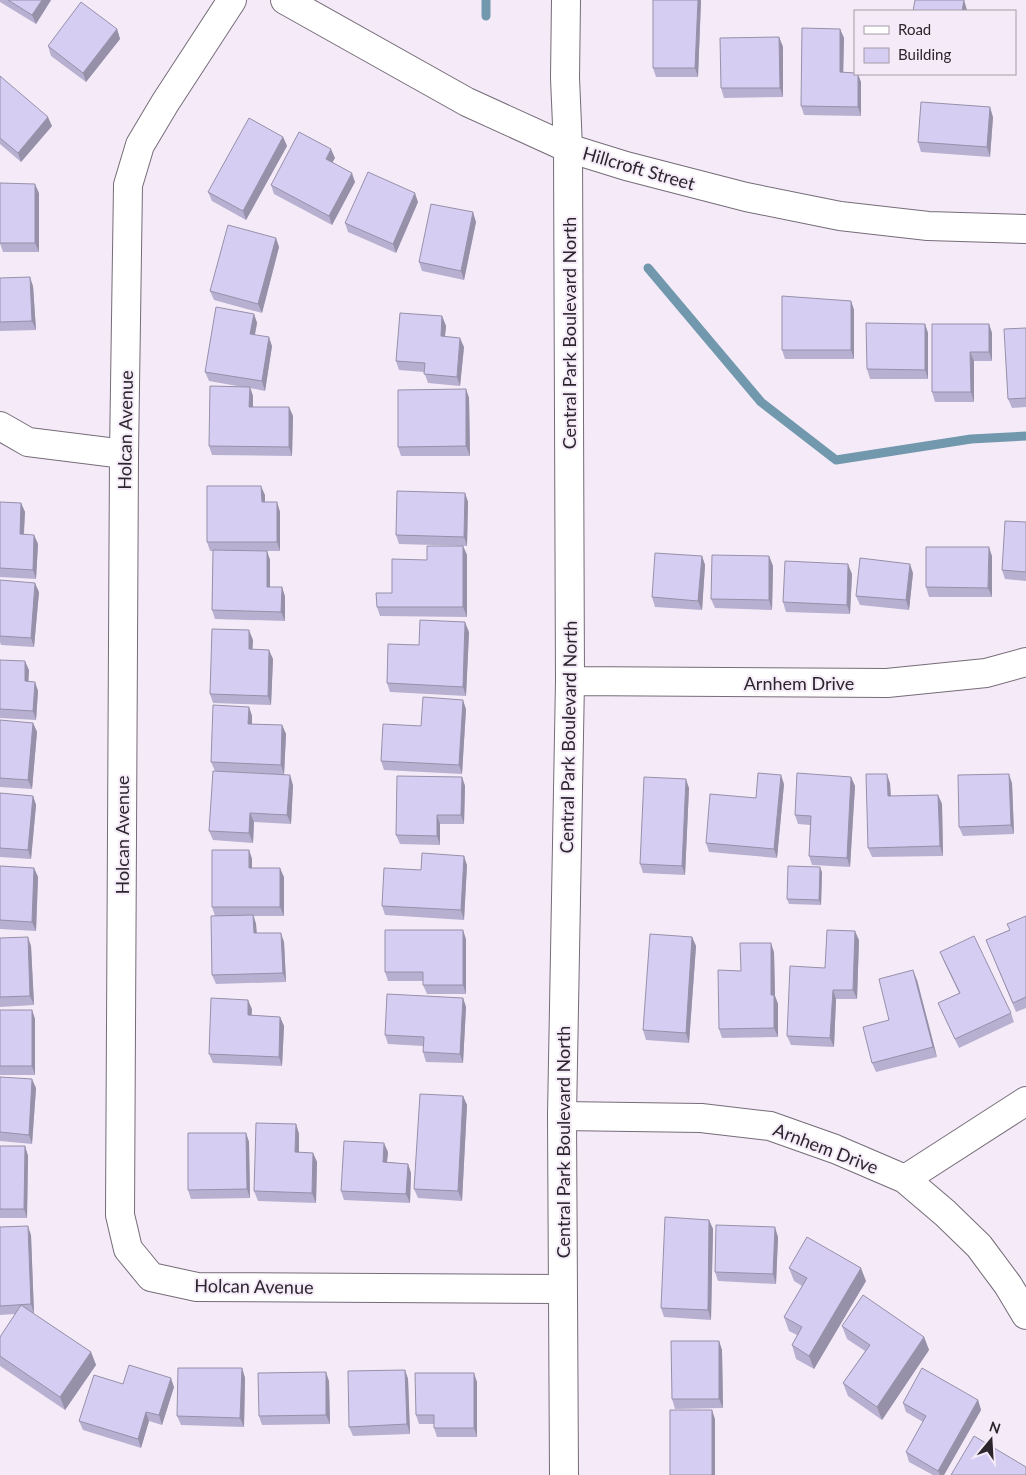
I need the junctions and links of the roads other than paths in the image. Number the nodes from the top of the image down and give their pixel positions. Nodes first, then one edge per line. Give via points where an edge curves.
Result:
1 (232, 0) edge
2 (285, 0) edge
3 (566, 0) edge
4 (568, 148) junction
5 (1026, 229) edge
6 (0, 426) edge
7 (124, 454) junction
8 (1026, 662) edge
9 (570, 681) junction
10 (1026, 1101) edge
11 (562, 1116) junction
12 (905, 1179) junction
13 (562, 1289) junction
14 (1026, 1315) edge
15 (564, 1475) edge

1 - 7 street, Holcan Avenue via 140,145 128,185
2 - 4 street, Hillcroft Street via 468,102
3 - 4 street, Central Park Boulevard North
4 - 5 street, Hillcroft Street via 746,197 840,216 928,226
4 - 9 street, Central Park Boulevard North
6 - 7 street via 28,442
7 - 13 street, Holcan Avenue via 120,1216 128,1249 151,1277 197,1287
8 - 9 street, Arnhem Drive via 986,673 887,683
9 - 11 street, Central Park Boulevard North
10 - 12 street
11 - 12 street, Arnhem Drive via 701,1118 770,1126 836,1149
11 - 13 street, Central Park Boulevard North
12 - 14 street, Arnhem Drive via 979,1246
13 - 15 street, Central Park Boulevard North

